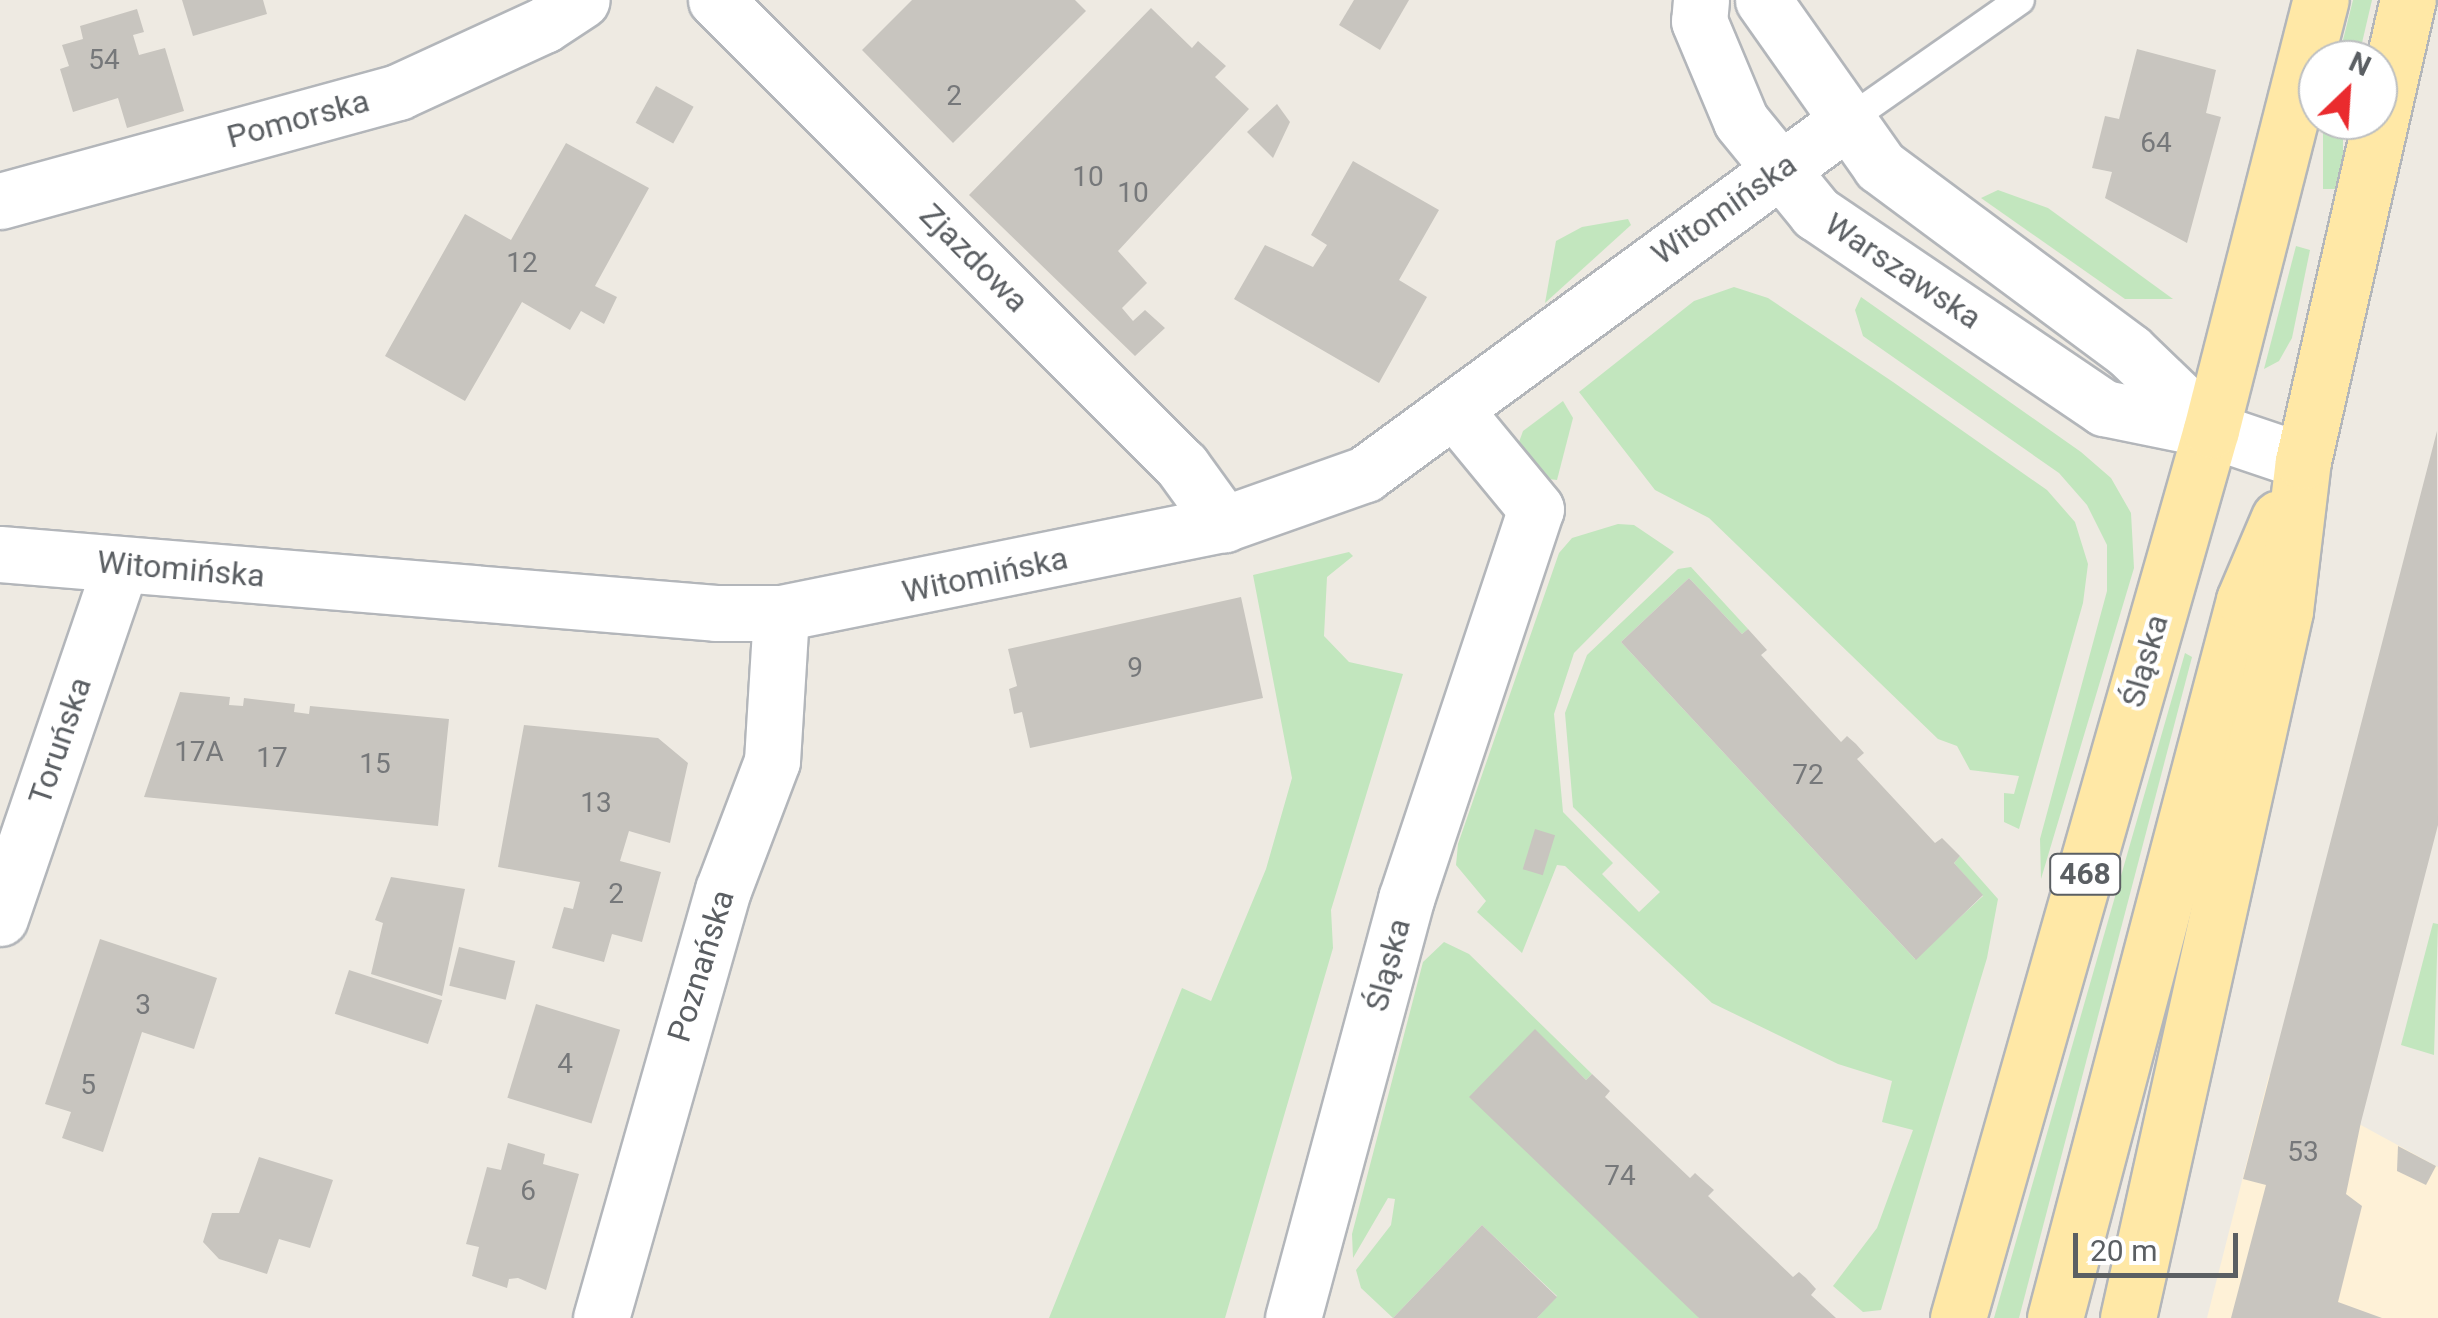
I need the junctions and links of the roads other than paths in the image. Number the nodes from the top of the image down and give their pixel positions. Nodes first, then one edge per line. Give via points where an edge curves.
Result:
1 (582, 0) edge
2 (716, 0) edge
3 (1701, 0) edge
4 (1762, 0) edge
5 (2020, 0) edge
6 (2321, 0) edge
7 (2408, 0) edge
8 (1847, 121) junction
9 (1780, 169) junction
10 (0, 201) edge
11 (1456, 412) junction
12 (2211, 430) junction
13 (2304, 461) junction
14 (1224, 524) junction
15 (0, 554) edge
16 (121, 565) junction
17 (781, 613) junction
18 (0, 918) edge
19 (602, 1318) edge
20 (1294, 1318) edge
21 (1958, 1318) edge
22 (2055, 1318) edge
23 (2128, 1318) edge

1 - 10 street, Pomorska via 544,25 398,92
2 - 14 street, Zjazdowa via 1182,466
3 - 9 street, Warszawska via 1699,21 1742,120
4 - 8 street, Warszawska
5 - 8 lane
6 - 12 main road, Śląska / 468
7 - 13 main road, 468
8 - 9 street, Witomińska
8 - 12 street, Warszawska via 1880,166 2129,351
9 - 11 street, Witomińska
9 - 12 street, Warszawska via 1816,213 2104,408
11 - 14 street, Witomińska via 1365,474
11 - 20 street, Śląska via 1536,508 1406,899
12 - 13 street, Warszawska
12 - 21 main road, Śląska / 468
13 - 22 main road, 468 via 2244,600
13 - 23 main road via 2285,611
14 - 17 street, Witomińska
15 - 16 street, Witomińska
16 - 17 street, Witomińska
16 - 18 street, Toruńska
17 - 19 street, Poznańska via 772,761 723,890

